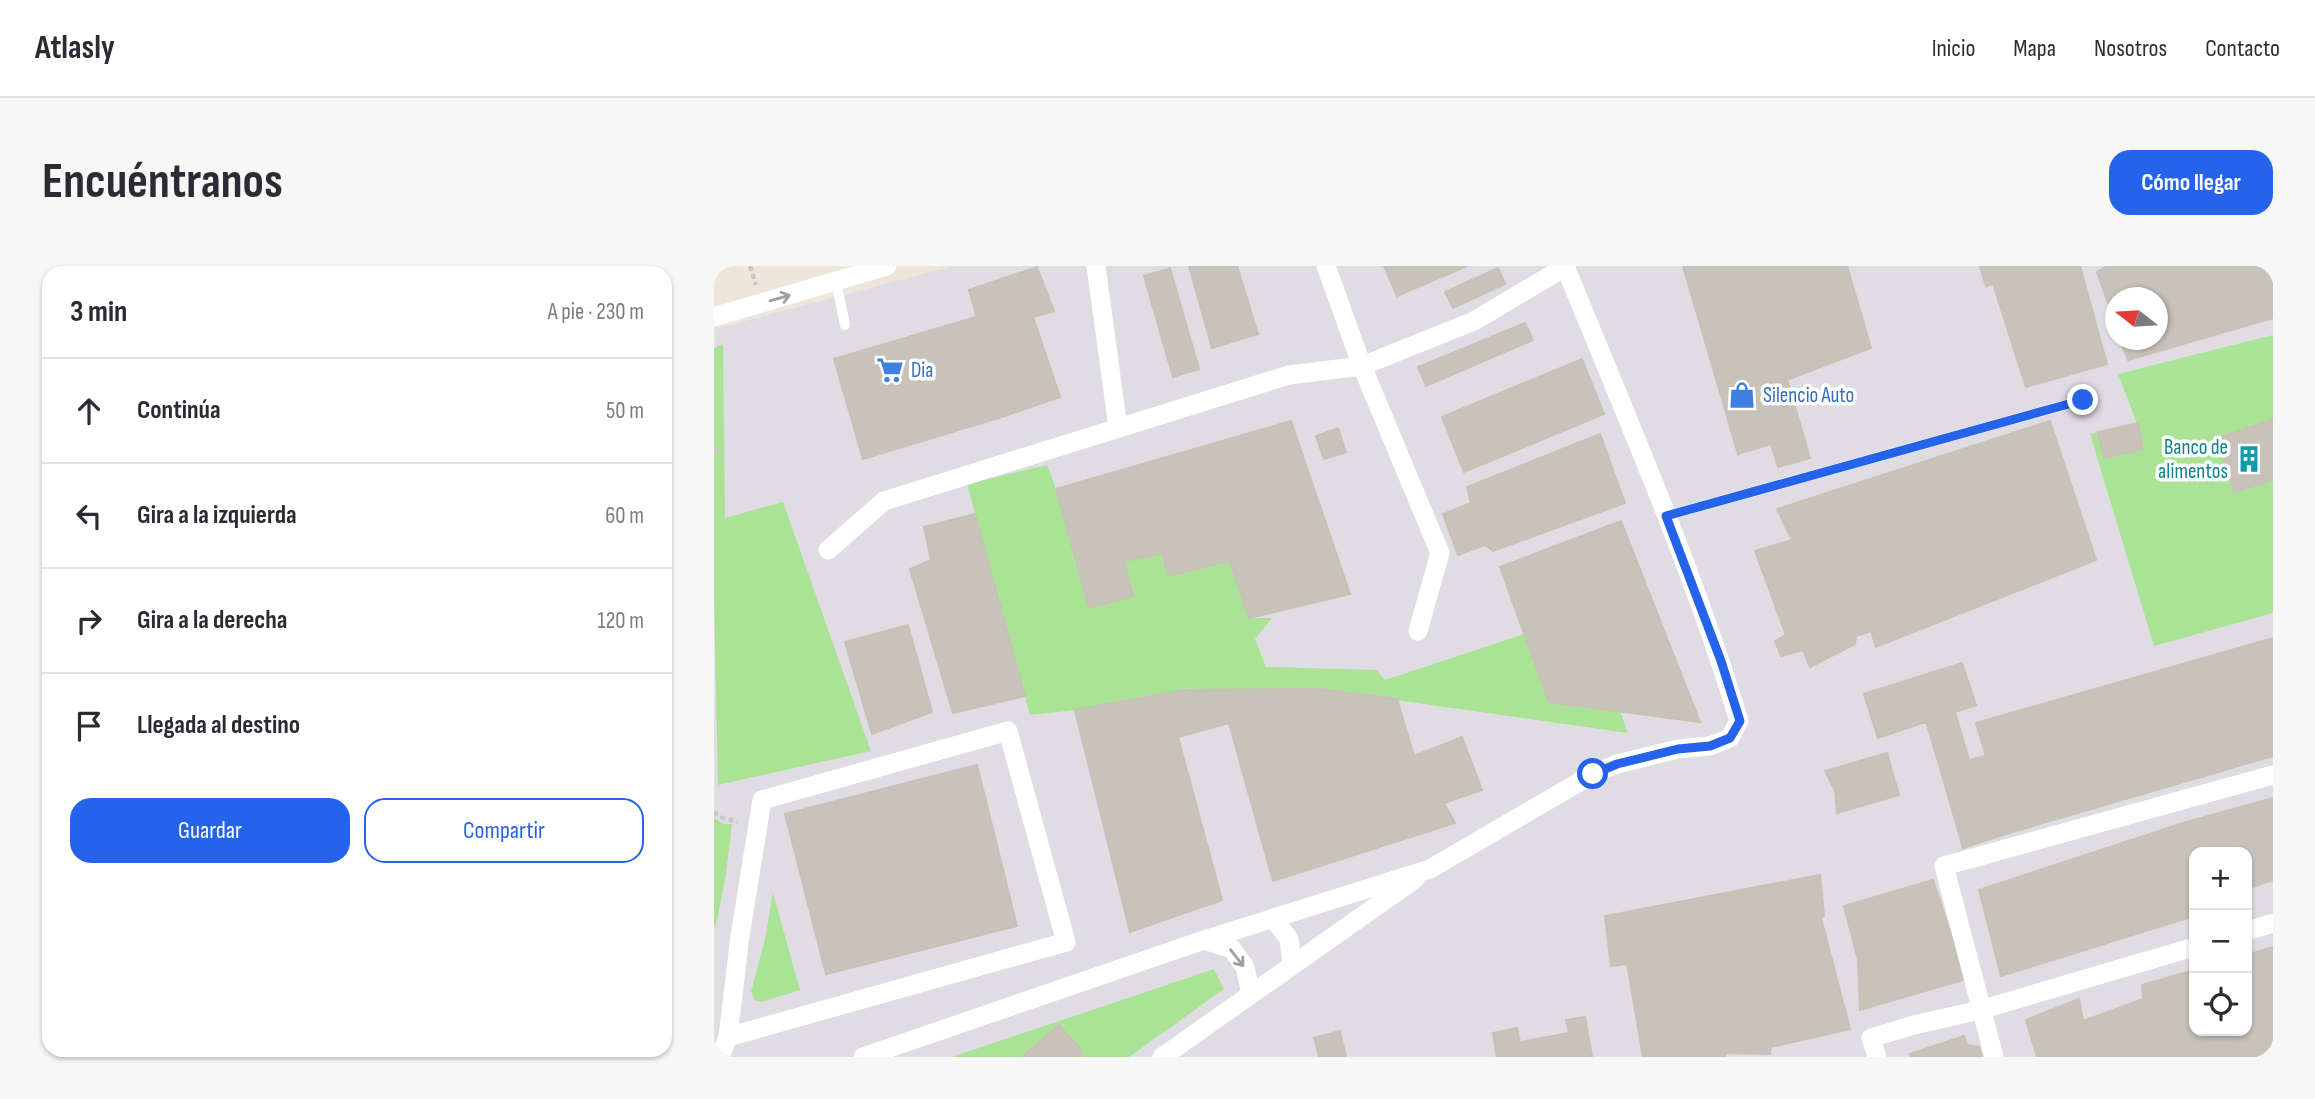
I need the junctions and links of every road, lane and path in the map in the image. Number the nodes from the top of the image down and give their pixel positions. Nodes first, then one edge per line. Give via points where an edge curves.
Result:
1 (887, 266) edge
2 (1096, 266) edge
3 (1326, 266) edge
4 (1565, 267) edge
5 (836, 281) junction
6 (714, 317) edge
7 (845, 325) dead end
8 (1362, 366) junction
9 (2083, 400) dead end
10 (1118, 428) junction
11 (714, 450) edge
12 (724, 450) dead end
13 (1666, 516) junction
14 (828, 550) dead end
15 (1418, 631) dead end
16 (2273, 775) edge
17 (1430, 869) junction
18 (1273, 918) junction
19 (2273, 923) edge
20 (2252, 929) edge
21 (1204, 940) junction
22 (2189, 948) edge
23 (1292, 965) junction
24 (1251, 993) junction
25 (1980, 1010) junction
26 (728, 1037) junction
27 (720, 1057) edge
28 (863, 1057) edge
29 (1162, 1057) edge
30 (1877, 1057) edge
31 (1994, 1057) edge

1 - 5 street
2 - 10 street
3 - 8 street
4 - 8 street via 1475,321
4 - 13 street
6 -> 5 street
5 - 7 lane
8 - 10 street via 1289,374
8 - 15 street via 1440,553
9 - 13 lane
10 - 14 street via 884,501
11 - 12 path
13 - 17 street via 1740,721 1730,738 1617,764 1593,774
16 - 25 street via 1944,866
17 - 18 street
17 - 23 street
18 - 21 street
18 - 23 street via 1289,939
19 - 20 street
21 -> 24 street via 1232,950 1245,967
21 - 28 street
22 - 25 street
23 - 24 street
24 - 29 street
25 - 30 street via 1871,1038
25 - 31 street
26 - 26 street via 762,800 1008,731 1066,942
26 - 27 street

